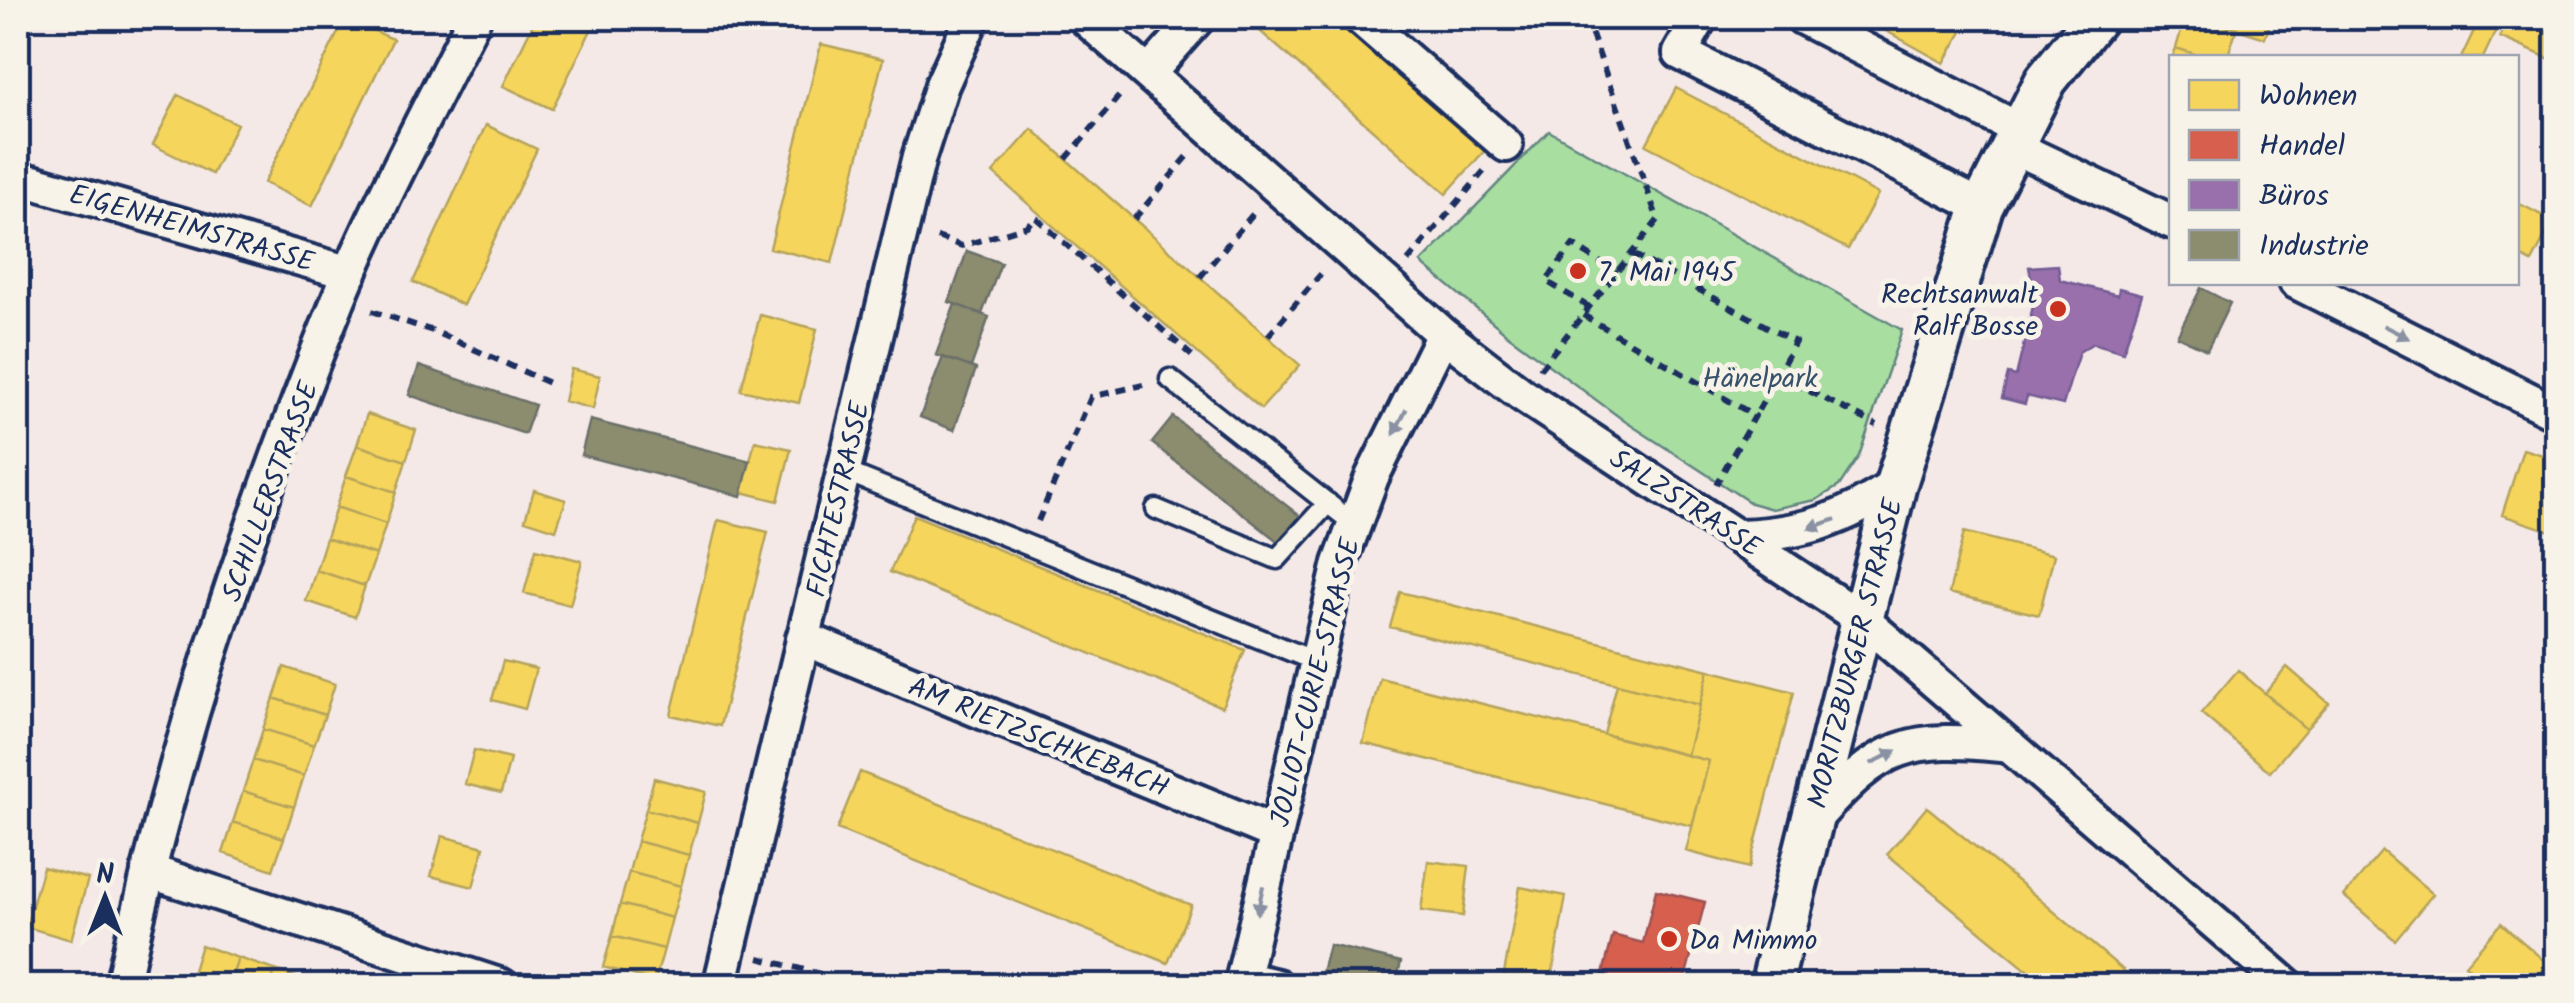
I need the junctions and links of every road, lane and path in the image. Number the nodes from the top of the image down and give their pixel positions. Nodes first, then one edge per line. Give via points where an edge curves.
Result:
1 (474, 18) edge
2 (972, 18) edge
3 (1085, 18) edge
4 (1198, 18) edge
5 (1360, 18) edge
6 (1586, 18) edge
7 (1700, 18) edge
8 (1803, 18) edge
9 (2096, 18) edge
10 (1146, 70) junction
11 (1213, 130) junction
12 (2016, 138) junction
13 (1506, 145) joint
14 (1066, 159) dead end
15 (33, 182) dead end
16 (1276, 186) junction
17 (1982, 208) junction
18 (1134, 218) dead end
19 (2169, 220) edge
20 (903, 224) junction
21 (1345, 247) junction
22 (1633, 254) junction
23 (1617, 272) junction
24 (1200, 277) dead end
25 (1388, 284) junction
26 (2302, 285) edge
27 (345, 286) junction
28 (1590, 307) junction
29 (1583, 315) junction
30 (1443, 334) junction
31 (1268, 336) dead end
32 (1197, 361) dead end
33 (1777, 375) junction
34 (1170, 379) joint
35 (551, 384) dead end
36 (1521, 394) junction
37 (2556, 413) edge
38 (1755, 416) junction
39 (1910, 442) junction
40 (844, 471) junction
41 (1896, 484) junction
42 (1328, 504) junction
43 (1156, 509) dead end
44 (1700, 511) junction
45 (1354, 524) junction
46 (1739, 536) junction
47 (1028, 545) junction
48 (1863, 620) junction
49 (803, 638) junction
50 (1315, 660) junction
51 (2010, 746) junction
52 (1812, 821) junction
53 (1274, 833) junction
54 (148, 871) junction
55 (729, 950) junction
56 (1242, 982) edge
57 (122, 986) edge
58 (502, 986) edge
59 (720, 986) edge
60 (866, 986) edge
61 (1278, 986) edge
62 (1771, 986) edge
63 (2288, 986) edge

1 - 27 street, SCHILLERSTRASSE
2 - 20 street, FICHTESTRASSE via 942,85
3 - 10 street, SALZSTRASSE
4 - 10 street
5 - 13 street
6 - 22 path via 1658,220
7 - 17 street via 1680,54
8 - 12 street
9 - 12 street, MORITZBURGER STRASSE via 2046,80
10 - 11 street, SALZSTRASSE
10 - 14 path
11 - 16 street, SALZSTRASSE
11 - 18 path
12 - 17 street, MORITZBURGER STRASSE
12 - 19 street
13 - 25 path
15 - 27 street, EIGENHEIMSTRASSE
16 - 21 street, SALZSTRASSE
16 - 24 path
17 - 39 street, MORITZBURGER STRASSE
20 - 32 path via 962,246 1027,226 1034,216
20 - 40 street, FICHTESTRASSE
21 - 25 street, SALZSTRASSE
21 - 31 path
22 - 23 path
22 - 33 path via 1795,342
23 - 28 path
23 - 28 path via 1573,245 1546,281
25 - 30 street, SALZSTRASSE
26 -> 37 street
27 - 35 path
27 - 54 street, SCHILLERSTRASSE via 231,590
28 - 29 path
29 - 36 path
29 - 38 path
30 - 36 street, SALZSTRASSE
30 -> 45 street, JOLIOT-CURIE-STRASSE
33 - 38 path
33 - 39 path
34 - 42 lane
34 - 47 path via 1091,398
36 - 44 street, SALZSTRASSE
38 - 44 path
39 - 41 street, MORITZBURGER STRASSE
40 - 47 lane
40 - 49 street, FICHTESTRASSE
41 -> 46 street, MORITZBURGER STRASSE via 1826,524
41 - 48 street, MORITZBURGER STRASSE
42 - 43 lane via 1277,559
42 - 45 lane
44 - 46 street, SALZSTRASSE
45 - 50 street, JOLIOT-CURIE-STRASSE
46 - 48 street, SALZSTRASSE
47 - 50 lane
48 - 51 street, SALZSTRASSE
48 - 52 street, MORITZBURGER STRASSE
49 - 53 street, AM RIETZSCHKEBACH
49 - 55 street, FICHTESTRASSE
50 - 53 street, JOLIOT-CURIE-STRASSE
52 -> 51 street, MORITZBURGER STRASSE via 1856,772 1892,750 1947,740
51 - 63 street, SALZSTRASSE
52 - 62 street, MORITZBURGER STRASSE
53 -> 56 street, JOLIOT-CURIE-STRASSE
54 - 57 street, SCHILLERSTRASSE
54 - 58 street
55 - 59 street, FICHTESTRASSE
55 - 60 path
56 - 61 street

